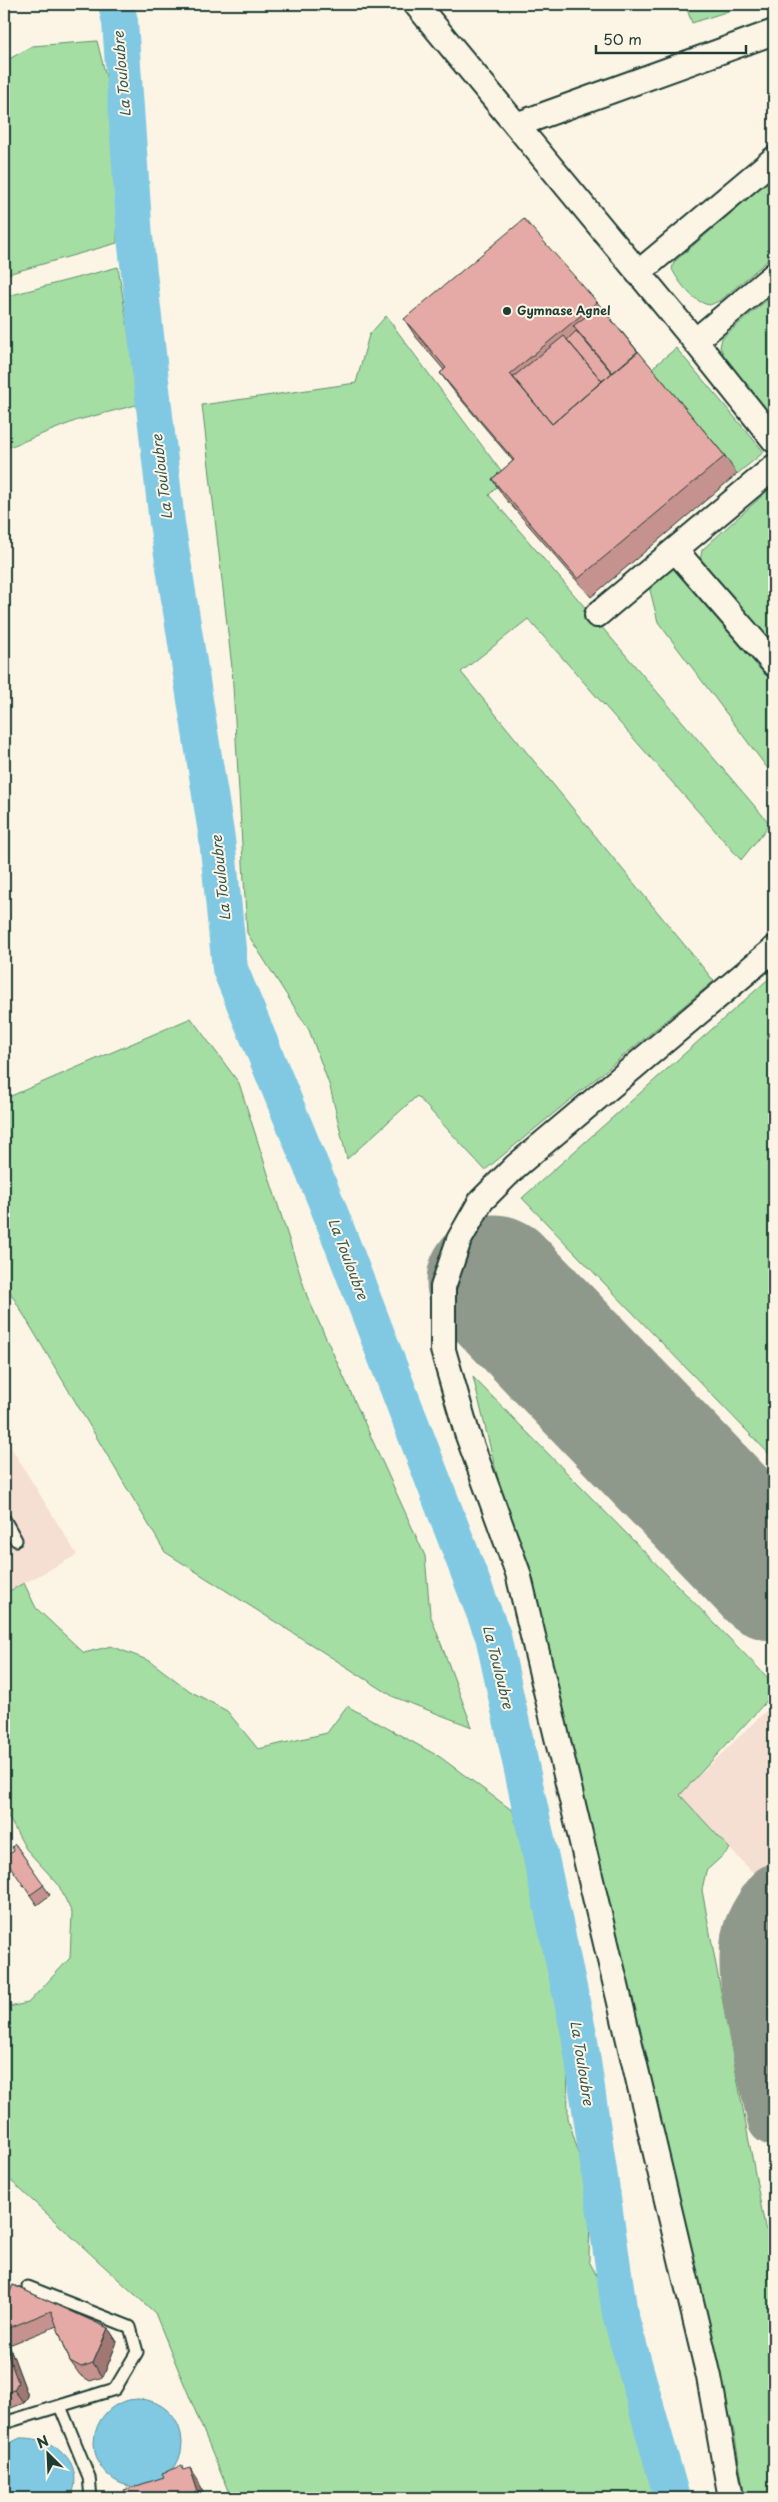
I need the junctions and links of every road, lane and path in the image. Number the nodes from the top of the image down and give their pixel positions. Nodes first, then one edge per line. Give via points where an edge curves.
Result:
1 (416, 4) edge
2 (774, 32) edge
3 (516, 124) junction
4 (774, 159) edge
5 (638, 274) junction
6 (774, 275) edge
7 (695, 341) junction
8 (774, 440) edge
9 (774, 467) edge
10 (675, 550) junction
11 (597, 615) dead end
12 (774, 664) edge
13 (774, 949) edge
14 (4, 1519) edge
15 (16, 1540) dead end
16 (28, 2287) dead end
17 (60, 2406) junction
18 (4, 2423) edge
19 (91, 2498) edge
20 (731, 2498) edge

1 - 3 street
2 - 3 street
3 - 5 street
4 - 5 street
5 - 7 street
6 - 7 street
7 - 8 street
9 - 10 street
10 - 11 street
10 - 12 street
13 - 20 street via 516,1166 481,1201 459,1240 443,1287 443,1350 467,1433 518,1573 708,2377
14 - 15 lane
16 - 17 lane via 130,2327 137,2352 115,2390
17 - 18 lane
17 - 19 lane via 89,2477

